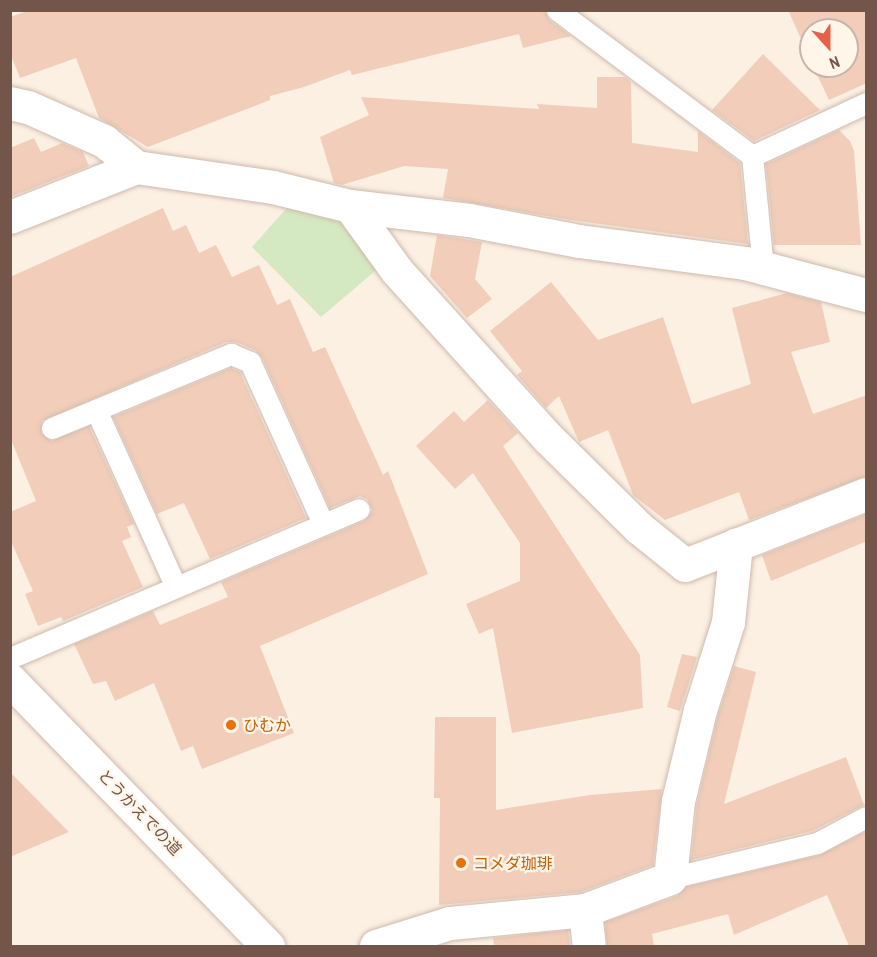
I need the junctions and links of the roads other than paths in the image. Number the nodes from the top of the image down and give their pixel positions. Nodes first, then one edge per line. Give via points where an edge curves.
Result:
1 (557, 10) edge
2 (10, 103) edge
3 (867, 103) edge
4 (752, 156) junction
5 (136, 167) junction
6 (350, 206) junction
7 (10, 217) edge
8 (763, 268) junction
9 (867, 295) edge
10 (96, 410) junction
11 (52, 428) dead end
12 (867, 494) edge
13 (359, 509) dead end
14 (323, 524) junction
15 (736, 544) junction
16 (176, 587) junction
17 (10, 658) edge
18 (10, 680) edge
19 (867, 818) edge
20 (670, 878) junction
21 (585, 910) junction
22 (268, 946) edge
23 (376, 946) edge
24 (588, 946) edge

1 - 4 lane
2 - 5 street via 28,107 104,141
3 - 4 lane
4 - 8 lane
5 - 6 street via 273,187
5 - 7 street
6 - 8 street via 469,220 579,241
6 - 15 street via 397,271 548,438 639,528 685,565
8 - 9 street
10 - 11 lane
10 - 14 lane via 231,354 250,362
10 - 16 lane
12 - 15 street
13 - 14 lane
14 - 16 lane
15 - 20 street via 728,622 700,710 678,801
16 - 17 lane
18 - 22 street, とうかえでの道
19 - 20 lane via 817,843
20 - 21 street
21 - 23 street via 450,923
21 - 24 street

